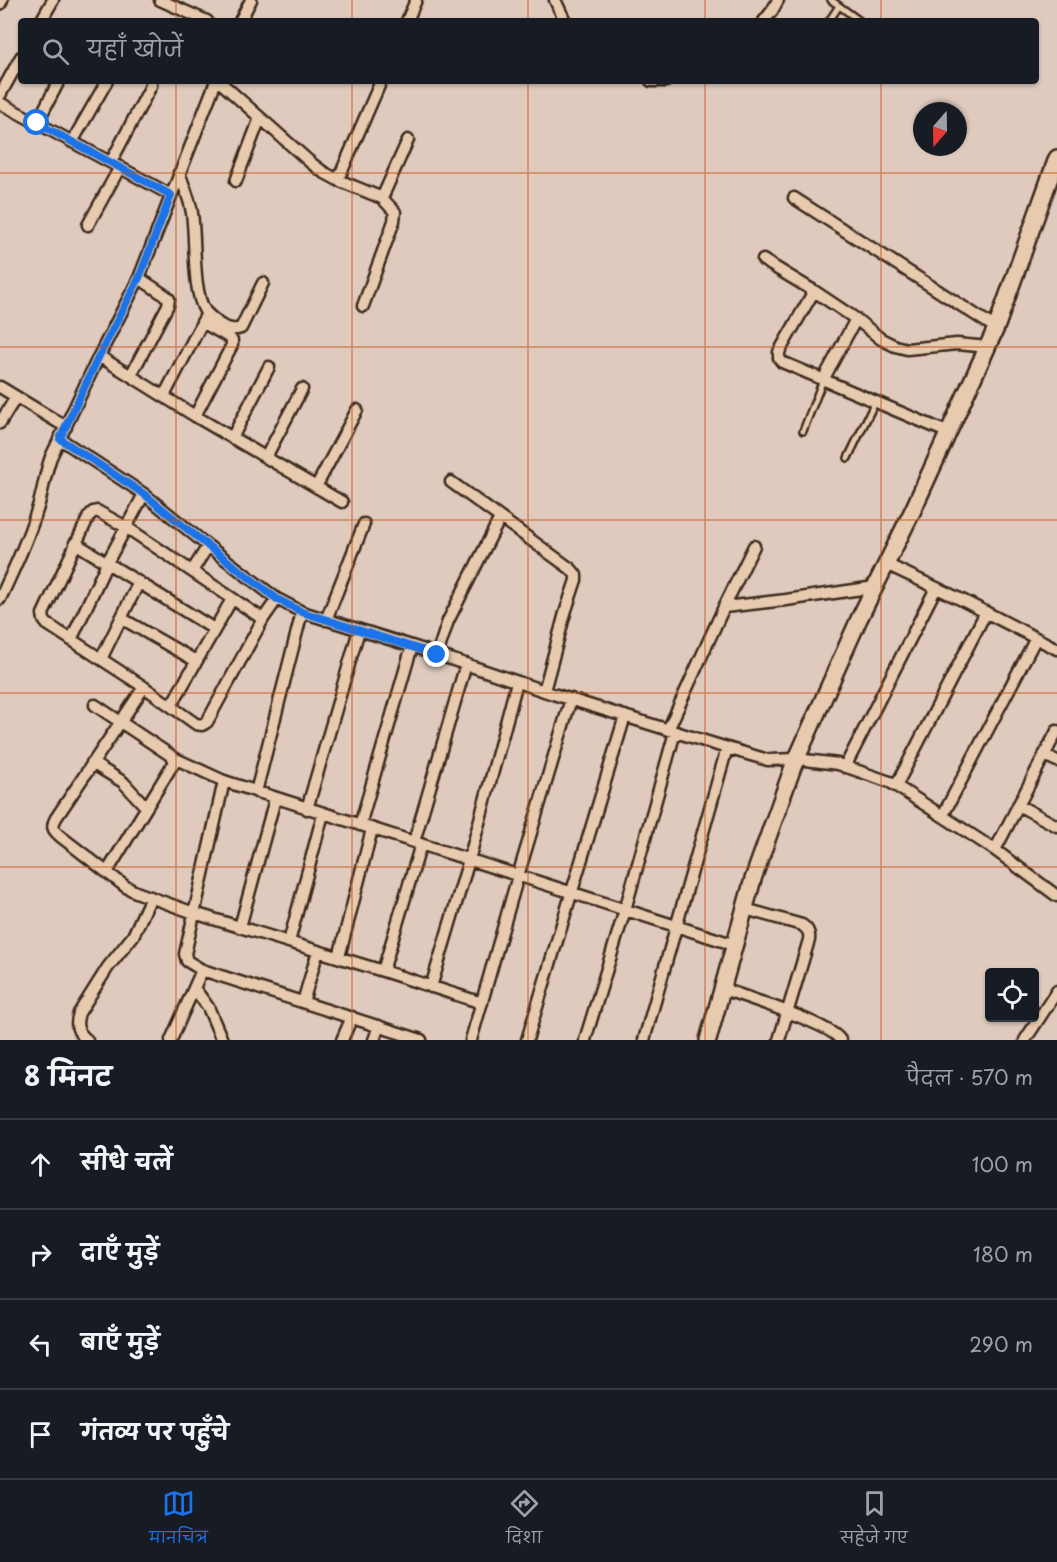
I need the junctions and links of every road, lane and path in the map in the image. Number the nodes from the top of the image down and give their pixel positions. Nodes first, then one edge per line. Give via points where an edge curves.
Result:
1 (2, 0) edge
2 (53, 0) edge
3 (160, 0) edge
4 (251, 0) edge
5 (416, 0) edge
6 (555, 0) edge
7 (778, 0) edge
8 (831, 0) edge
9 (0, 4) edge
10 (839, 6) junction
11 (43, 18) edge
12 (200, 18) edge
13 (242, 18) edge
14 (408, 18) edge
15 (564, 18) edge
16 (766, 18) edge
17 (831, 18) edge
18 (856, 18) edge
19 (18, 62) edge
20 (57, 84) edge
21 (105, 84) edge
22 (151, 84) edge
23 (216, 84) edge
24 (220, 84) edge
25 (380, 84) edge
26 (0, 95) edge
27 (0, 103) edge
28 (260, 118) junction
29 (37, 123) junction
30 (408, 140) dead end
31 (72, 142) junction
32 (1057, 158) edge
33 (116, 165) junction
34 (179, 173) junction
35 (338, 180) junction
36 (236, 181) dead end
37 (171, 195) junction
38 (382, 198) junction
39 (794, 198) dead end
40 (88, 225) dead end
41 (763, 260) dead end
42 (139, 278) junction
43 (263, 283) dead end
44 (814, 291) junction
45 (363, 306) dead end
46 (204, 318) junction
47 (856, 319) junction
48 (996, 328) junction
49 (988, 347) junction
50 (99, 356) junction
51 (269, 367) dead end
52 (131, 375) junction
53 (823, 380) junction
54 (0, 387) edge
55 (302, 389) dead end
56 (164, 396) junction
57 (16, 397) junction
58 (876, 402) junction
59 (357, 410) dead end
60 (195, 416) junction
61 (0, 423) edge
62 (66, 427) junction
63 (803, 431) dead end
64 (949, 433) junction
65 (231, 438) junction
66 (60, 439) junction
67 (266, 458) junction
68 (848, 458) dead end
69 (451, 482) dead end
70 (316, 487) junction
71 (144, 494) junction
72 (342, 502) dead end
73 (500, 518) junction
74 (364, 524) dead end
75 (126, 527) junction
76 (75, 543) junction
77 (208, 546) junction
78 (754, 546) dead end
79 (107, 563) junction
80 (886, 564) junction
81 (192, 571) junction
82 (139, 582) junction
83 (875, 587) junction
84 (936, 588) junction
85 (0, 599) edge
86 (232, 599) junction
87 (277, 599) junction
88 (724, 607) junction
89 (302, 612) junction
90 (986, 612) junction
91 (121, 618) junction
92 (262, 619) junction
93 (326, 620) junction
94 (214, 629) junction
95 (358, 630) junction
96 (1036, 638) junction
97 (71, 640) junction
98 (412, 646) junction
99 (1057, 649) edge
100 (437, 655) junction
101 (101, 659) junction
102 (196, 661) junction
103 (466, 664) junction
104 (517, 682) junction
105 (144, 687) junction
106 (544, 691) junction
107 (571, 699) junction
108 (95, 705) dead end
109 (171, 706) junction
110 (625, 716) junction
111 (120, 722) junction
112 (672, 731) junction
113 (1057, 731) edge
114 (728, 748) junction
115 (1044, 755) junction
116 (176, 759) junction
117 (797, 759) junction
118 (1057, 761) edge
119 (92, 763) junction
120 (845, 767) junction
121 (224, 782) junction
122 (896, 786) junction
123 (256, 792) junction
124 (275, 799) junction
125 (1018, 805) junction
126 (147, 807) junction
127 (307, 809) junction
128 (323, 814) junction
129 (943, 815) junction
130 (360, 825) junction
131 (1057, 826) edge
132 (372, 829) junction
133 (417, 843) junction
134 (995, 850) junction
135 (469, 860) junction
136 (107, 872) junction
137 (518, 876) junction
138 (572, 893) junction
139 (1057, 896) edge
140 (151, 897) junction
141 (745, 909) junction
142 (625, 910) junction
143 (194, 913) junction
144 (240, 927) junction
145 (676, 927) junction
146 (290, 942) junction
147 (735, 945) junction
148 (318, 951) junction
149 (339, 957) junction
150 (202, 970) junction
151 (383, 971) junction
152 (431, 987) junction
153 (194, 988) junction
154 (723, 988) junction
155 (1055, 998) edge
156 (303, 1002) junction
157 (482, 1004) junction
158 (787, 1012) junction
159 (352, 1017) junction
160 (379, 1026) junction
161 (87, 1040) edge
162 (171, 1040) edge
163 (222, 1040) edge
164 (342, 1040) edge
165 (375, 1040) edge
166 (421, 1040) edge
167 (471, 1040) edge
168 (527, 1040) edge
169 (585, 1040) edge
170 (644, 1040) edge
171 (708, 1040) edge
172 (778, 1040) edge
173 (840, 1040) edge
174 (1025, 1040) edge

1 - 9 street
2 - 11 street
3 - 12 street
4 - 13 street
5 - 14 street
6 - 15 street
7 - 16 street
8 - 10 lane
10 - 17 lane
10 - 18 lane
19 - 26 street
20 - 29 street
21 - 31 street
22 - 33 street
23 - 34 street
24 - 28 street
25 - 35 street
27 - 29 street
28 - 35 street via 311,164
28 - 36 street
29 - 31 street
30 - 38 street
31 - 33 street
32 - 48 street
33 - 37 street
33 - 40 street
34 - 37 street
34 - 46 street via 192,213
35 - 38 street
37 - 42 street
38 - 45 street via 395,212 394,221
39 - 48 street
41 - 44 street
42 - 50 street
42 - 52 street via 169,299
43 - 46 street via 241,328 236,330
44 - 47 street
44 - 53 street via 779,358
46 - 56 street
46 - 60 street via 230,338 232,345
47 - 49 street via 881,339 907,349 957,344
47 - 53 street
48 - 49 street
49 - 64 street
50 - 52 street
50 - 62 street
51 - 65 street
52 - 56 street
53 - 58 street
53 - 63 lane
54 - 57 street
55 - 67 street
56 - 60 street
57 - 61 street
57 - 62 street
58 - 64 street
58 - 68 lane
59 - 70 street
60 - 65 street
62 - 66 street
64 - 80 street
65 - 67 street
66 - 71 street
66 - 85 street via 33,521
67 - 70 street
69 - 73 street
70 - 72 street
71 - 75 street
71 - 77 street
73 - 100 street via 448,621
73 - 106 street via 576,575
74 - 93 street
75 - 76 street via 103,513 93,512
75 - 79 street
75 - 81 street
76 - 79 street
76 - 97 street via 43,614 47,624
77 - 81 street
77 - 87 street
78 - 88 street
79 - 82 street
79 - 97 street
80 - 83 street
80 - 84 street
81 - 86 street
82 - 91 street
82 - 94 street
83 - 88 street
83 - 117 street
84 - 90 street
84 - 120 street
86 - 92 street
86 - 94 street
87 - 89 street
87 - 92 street
88 - 112 street
89 - 93 street
89 - 123 street
90 - 96 street
90 - 122 street
91 - 101 street
91 - 102 street
92 - 109 street via 207,722 196,724
93 - 95 street
94 - 102 street
95 - 98 street
95 - 127 street
96 - 99 street
96 - 129 street
97 - 101 street
98 - 100 street
98 - 130 street
100 - 103 street
101 - 105 street
102 - 109 street
103 - 104 street
103 - 133 street
104 - 106 street
104 - 135 street
105 - 109 street
105 - 111 street
106 - 107 street
107 - 110 street
107 - 137 street
108 - 111 street
110 - 112 street
110 - 138 street
111 - 116 street
111 - 119 street
112 - 114 street
112 - 142 street
113 - 115 street
114 - 117 street via 768,760
114 - 145 street
115 - 118 street
115 - 125 street
116 - 121 street
116 - 126 street
117 - 120 street
117 - 141 street
119 - 126 street via 123,782
119 - 136 street via 52,824 53,830
120 - 122 street
121 - 123 street
121 - 143 street
122 - 129 street
123 - 124 street
124 - 127 street
124 - 144 street
125 - 131 street
125 - 134 street
126 - 136 street
127 - 128 street
128 - 130 street
128 - 146 street
129 - 134 street
130 - 132 street
132 - 133 street
132 - 149 street
133 - 135 street
133 - 151 street
134 - 139 street
135 - 137 street
135 - 152 street
136 - 140 street
137 - 138 street
137 - 157 street
138 - 142 street
138 - 168 street
140 - 143 street
140 - 161 street via 133,936 79,1013 76,1028
141 - 147 street
141 - 158 street via 796,922 808,929 809,940
142 - 145 street
142 - 169 street
143 - 144 street
143 - 150 street via 185,954 187,962
144 - 146 street
145 - 147 street
145 - 170 street
146 - 148 street
147 - 154 street
148 - 149 street
148 - 156 street
149 - 151 street
150 - 153 street
150 - 156 street
151 - 152 street
152 - 157 street
153 - 162 street
153 - 163 street via 208,1006
154 - 158 street
154 - 171 street
155 - 174 street
156 - 159 street
157 - 167 street
158 - 172 street
158 - 173 street via 831,1031
159 - 160 street
159 - 164 street
160 - 165 street
160 - 166 street

